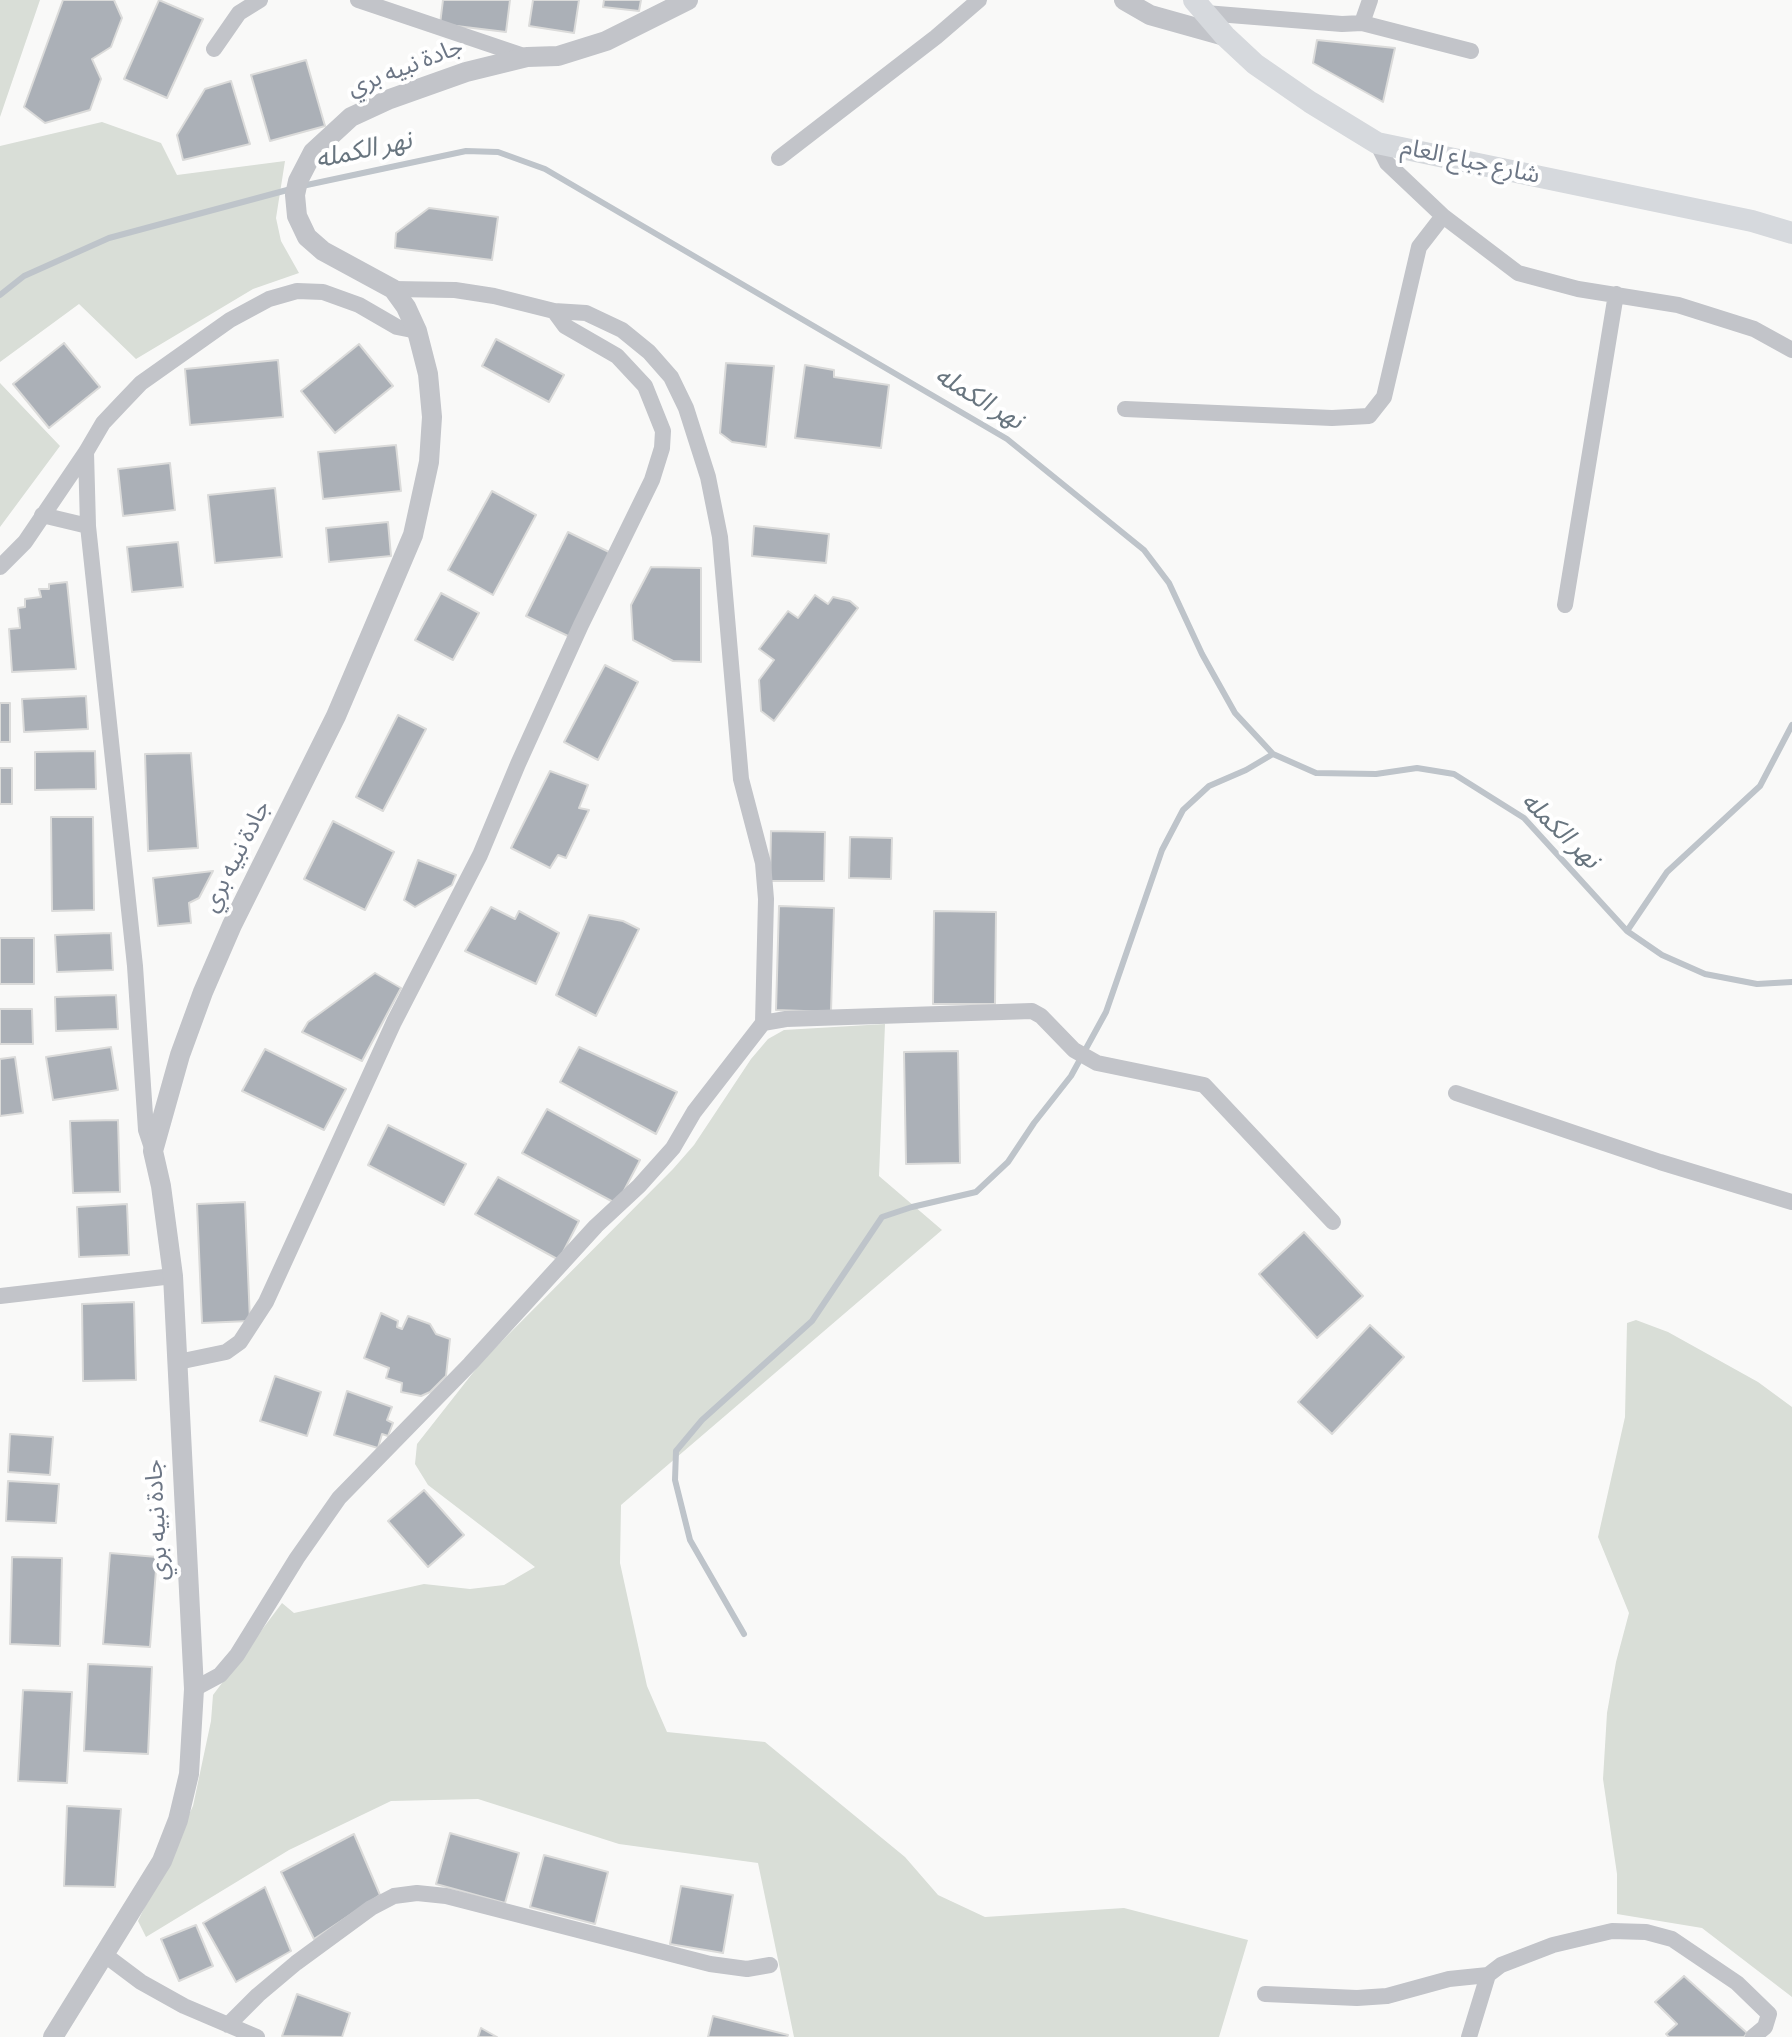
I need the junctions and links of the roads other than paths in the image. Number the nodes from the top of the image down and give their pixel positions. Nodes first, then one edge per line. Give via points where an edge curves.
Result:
1 (260, 0) edge
2 (358, 0) edge
3 (688, 0) edge
4 (979, 0) edge
5 (1124, 0) edge
6 (1370, 0) edge
7 (1200, 6) edge
8 (1362, 23) junction
9 (1225, 36) junction
10 (214, 49) dead end
11 (1471, 51) dead end
12 (527, 57) junction
13 (1377, 143) junction
14 (779, 158) dead end
15 (1443, 216) junction
16 (1792, 233) edge
17 (393, 289) junction
18 (1616, 294) junction
19 (554, 311) junction
20 (417, 331) junction
21 (1792, 350) edge
22 (1125, 409) dead end
23 (86, 452) junction
24 (42, 515) junction
25 (88, 526) junction
26 (0, 567) edge
27 (1565, 605) dead end
28 (763, 1023) junction
29 (1456, 1093) dead end
30 (153, 1151) junction
31 (1792, 1202) edge
32 (1333, 1222) dead end
33 (173, 1276) junction
34 (0, 1296) edge
35 (178, 1362) junction
36 (194, 1689) junction
37 (105, 1955) junction
38 (770, 1965) dead end
39 (1488, 1975) junction
40 (1265, 1994) dead end
41 (228, 2025) junction
42 (53, 2037) edge
43 (257, 2037) edge
44 (1469, 2037) edge
45 (1753, 2037) edge

1 - 10 street via 239,13
2 - 12 street
3 - 12 street, جادة نبيه بري via 606,41 558,56
4 - 14 street
5 - 9 street via 1150,15
6 - 8 street
7 - 8 street
7 - 9 main road, شارع جباع العام
8 - 11 street
9 - 13 main road, شارع جباع العام via 1255,64
12 - 17 street, جادة نبيه بري via 439,81 351,117 313,152 295,195 307,237
13 - 15 street via 1387,163
13 - 16 main road, شارع جباع العام
15 - 18 street via 1518,273
15 - 22 street via 1419,247 1384,397 1369,416
17 - 19 street via 455,290
17 - 20 street, جادة نبيه بري
18 - 21 street via 1678,305 1754,329
18 - 27 street
19 - 28 street via 586,313 622,330 649,352 671,377 686,408 708,477 720,537 741,779 763,863
19 - 35 street via 565,326 617,356 645,386 663,431 652,480 266,1302 240,1342 226,1352
20 - 23 street via 323,292 297,291 269,299 141,383 103,423
20 - 30 street, جادة نبيه بري via 432,417 429,462 413,535 336,716 203,992
23 - 24 street
23 - 25 street
24 - 25 street
24 - 26 street
25 - 30 street via 135,966 146,1130
28 - 32 street via 1022,1010 1041,1016 1074,1050 1097,1063 1204,1085
28 - 36 street via 673,1148 339,1498 237,1655 220,1675
29 - 31 street
30 - 33 street, جادة نبيه بري
33 - 34 street
33 - 35 street, جادة نبيه بري
35 - 36 street, جادة نبيه بري
36 - 37 street, جادة نبيه بري via 189,1774 178,1820 162,1861
37 - 41 street via 141,1982
37 - 42 street, جادة نبيه بري
38 - 41 street via 747,1969 710,1964 417,1893 394,1896 371,1908 296,1963
39 - 40 street via 1449,1979 1387,1996
39 - 44 street
39 - 45 street via 1553,1945 1612,1931 1646,1932 1699,1955 1761,2006 1769,2014 1765,2027
41 - 43 street

